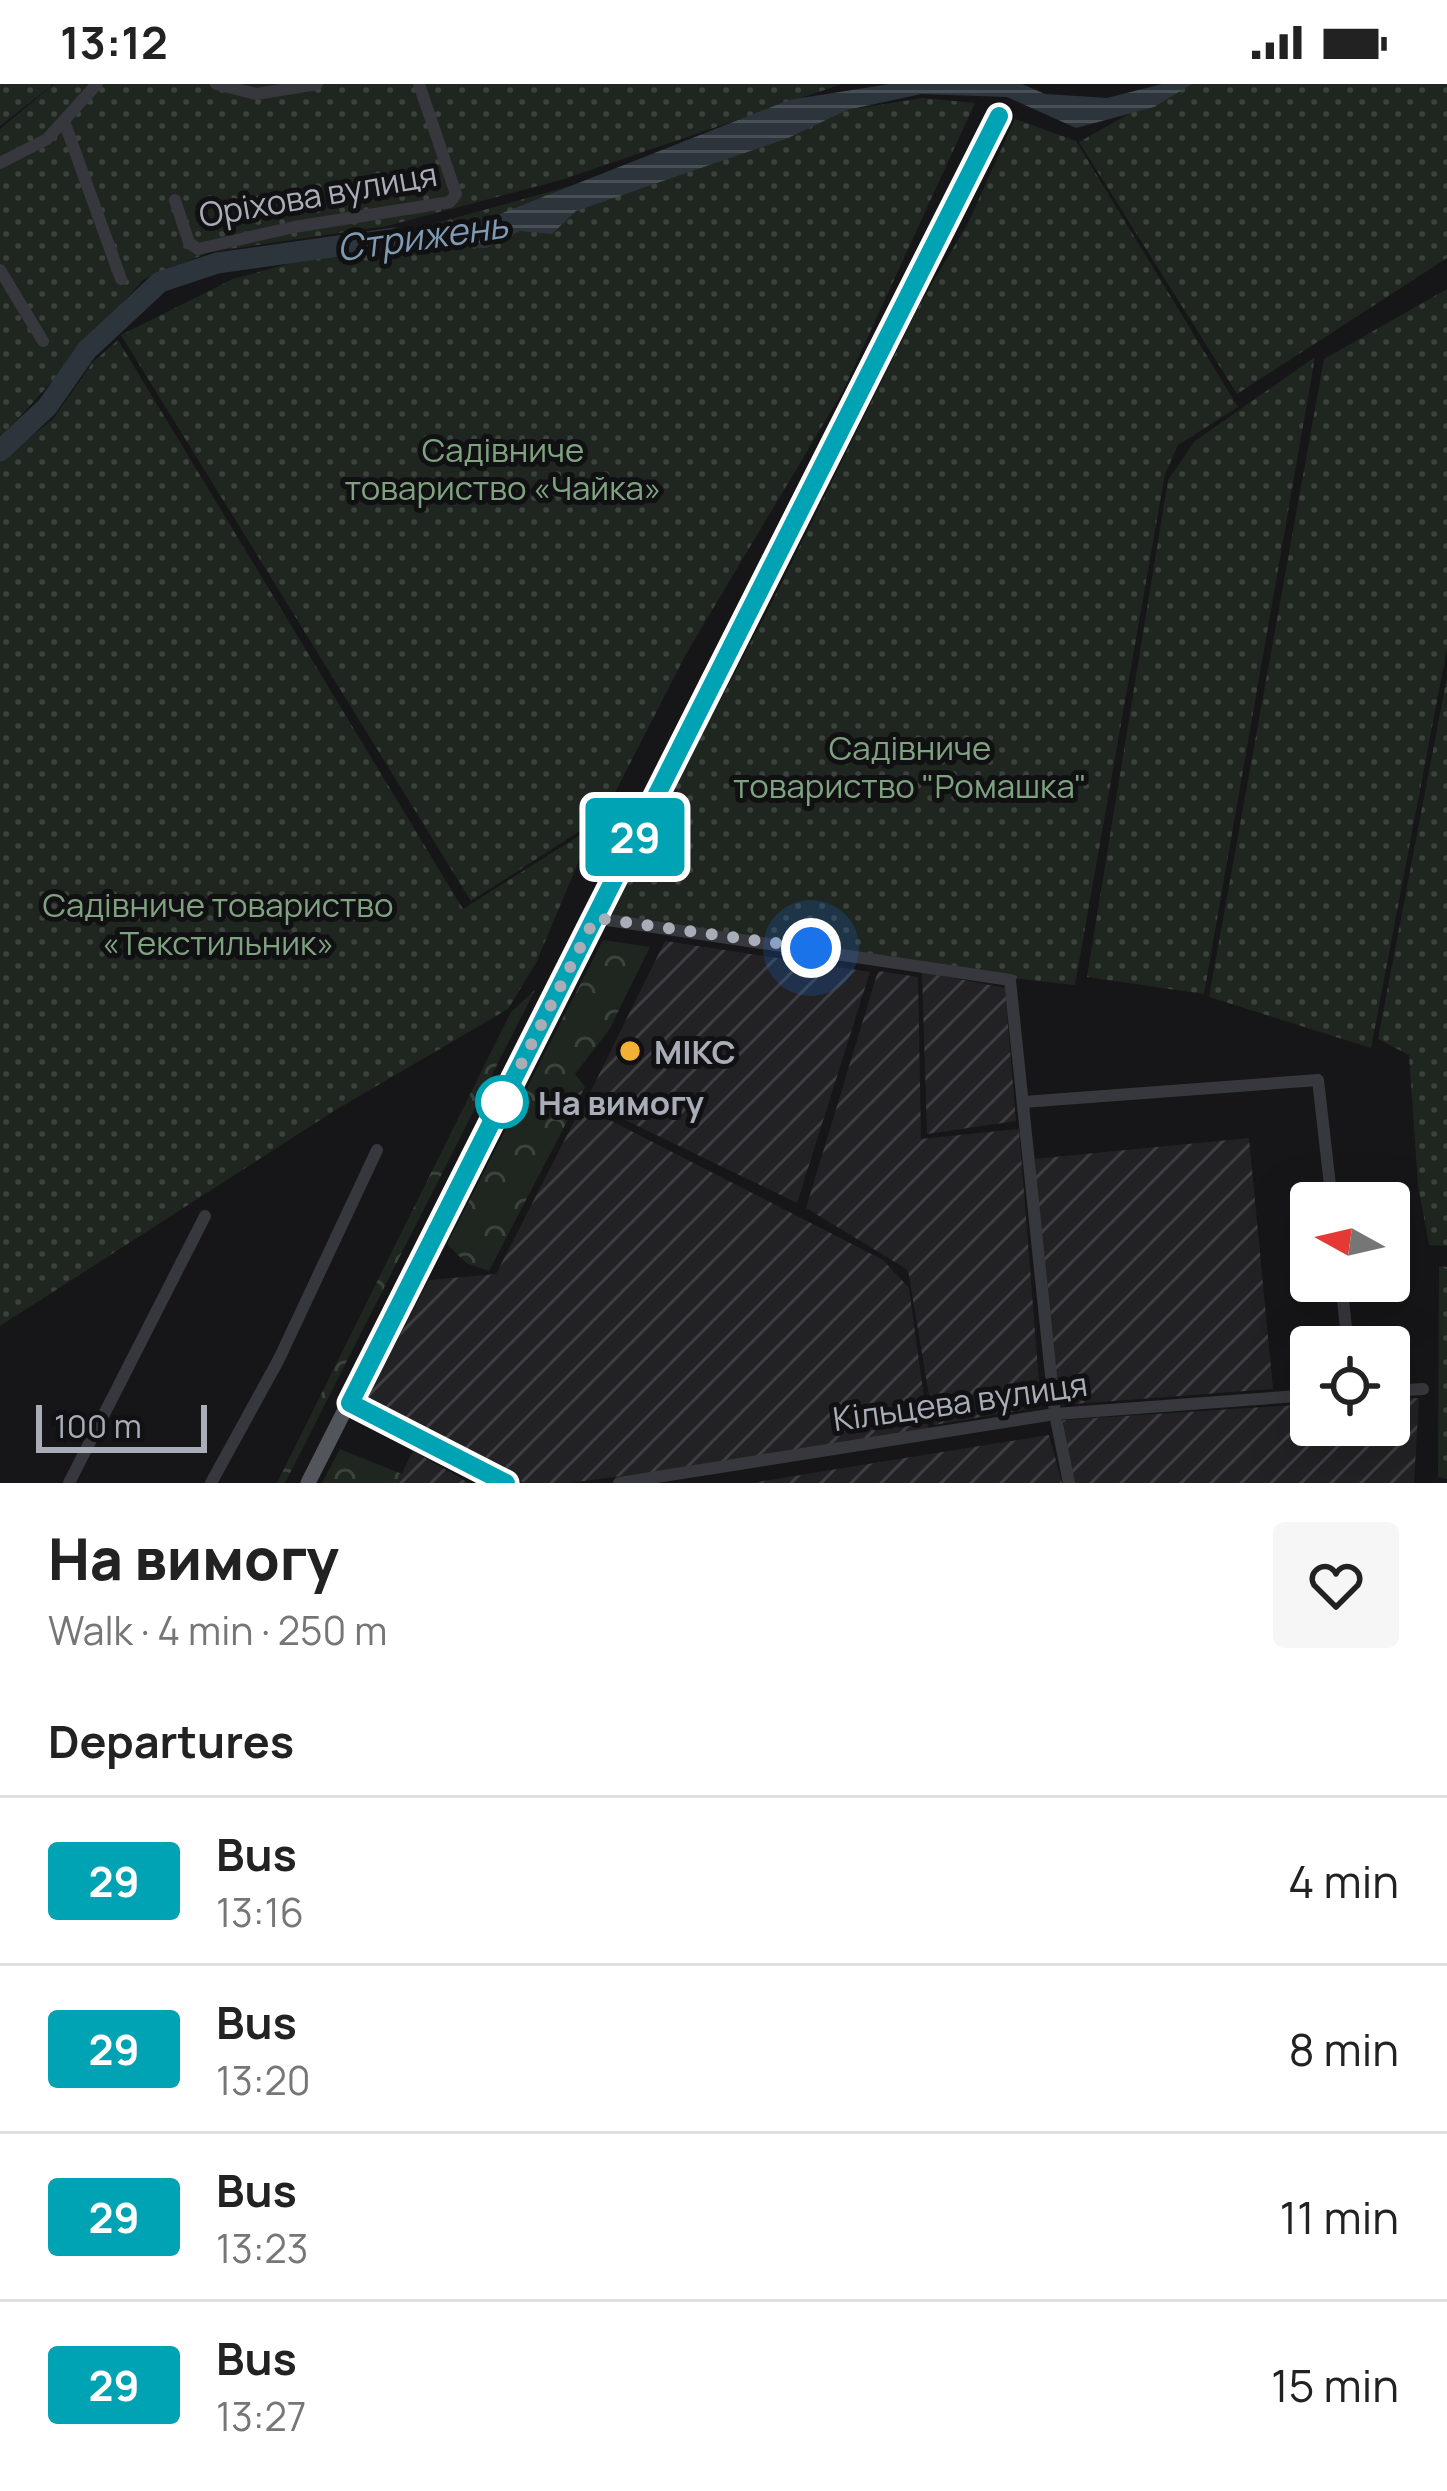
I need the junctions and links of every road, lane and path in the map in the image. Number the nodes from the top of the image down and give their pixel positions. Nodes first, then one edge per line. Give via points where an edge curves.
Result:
1 (97, 84) edge
2 (216, 84) edge
3 (317, 84) edge
4 (419, 84) edge
5 (999, 116) dead end
6 (64, 121) junction
7 (0, 163) edge
8 (175, 200) dead end
9 (0, 269) edge
10 (121, 279) dead end
11 (44, 341) dead end
12 (595, 918) junction
13 (1023, 1102) junction
14 (376, 1150) dead end
15 (1330, 1182) edge
16 (205, 1216) dead end
17 (1423, 1389) dead end
18 (1410, 1390) edge
19 (1290, 1397) edge
20 (350, 1403) junction
21 (1055, 1414) junction
22 (69, 1483) edge
23 (211, 1483) edge
24 (308, 1483) edge
25 (506, 1483) edge
26 (619, 1483) edge
27 (1069, 1483) edge

1 - 6 street
2 - 3 street via 256,94
4 - 8 street, Оріхова вулиця via 456,194 450,202 198,249
5 - 12 main road
6 - 7 street
6 - 10 street
9 - 11 street
12 - 13 street via 1010,980
12 - 20 main road
13 - 15 street via 1318,1080
13 - 21 street
14 - 23 street
16 - 22 street
17 - 18 street
19 - 21 street, Кільцева вулиця
20 - 24 main road
20 - 25 street
21 - 26 street, Кільцева вулиця
21 - 27 street

